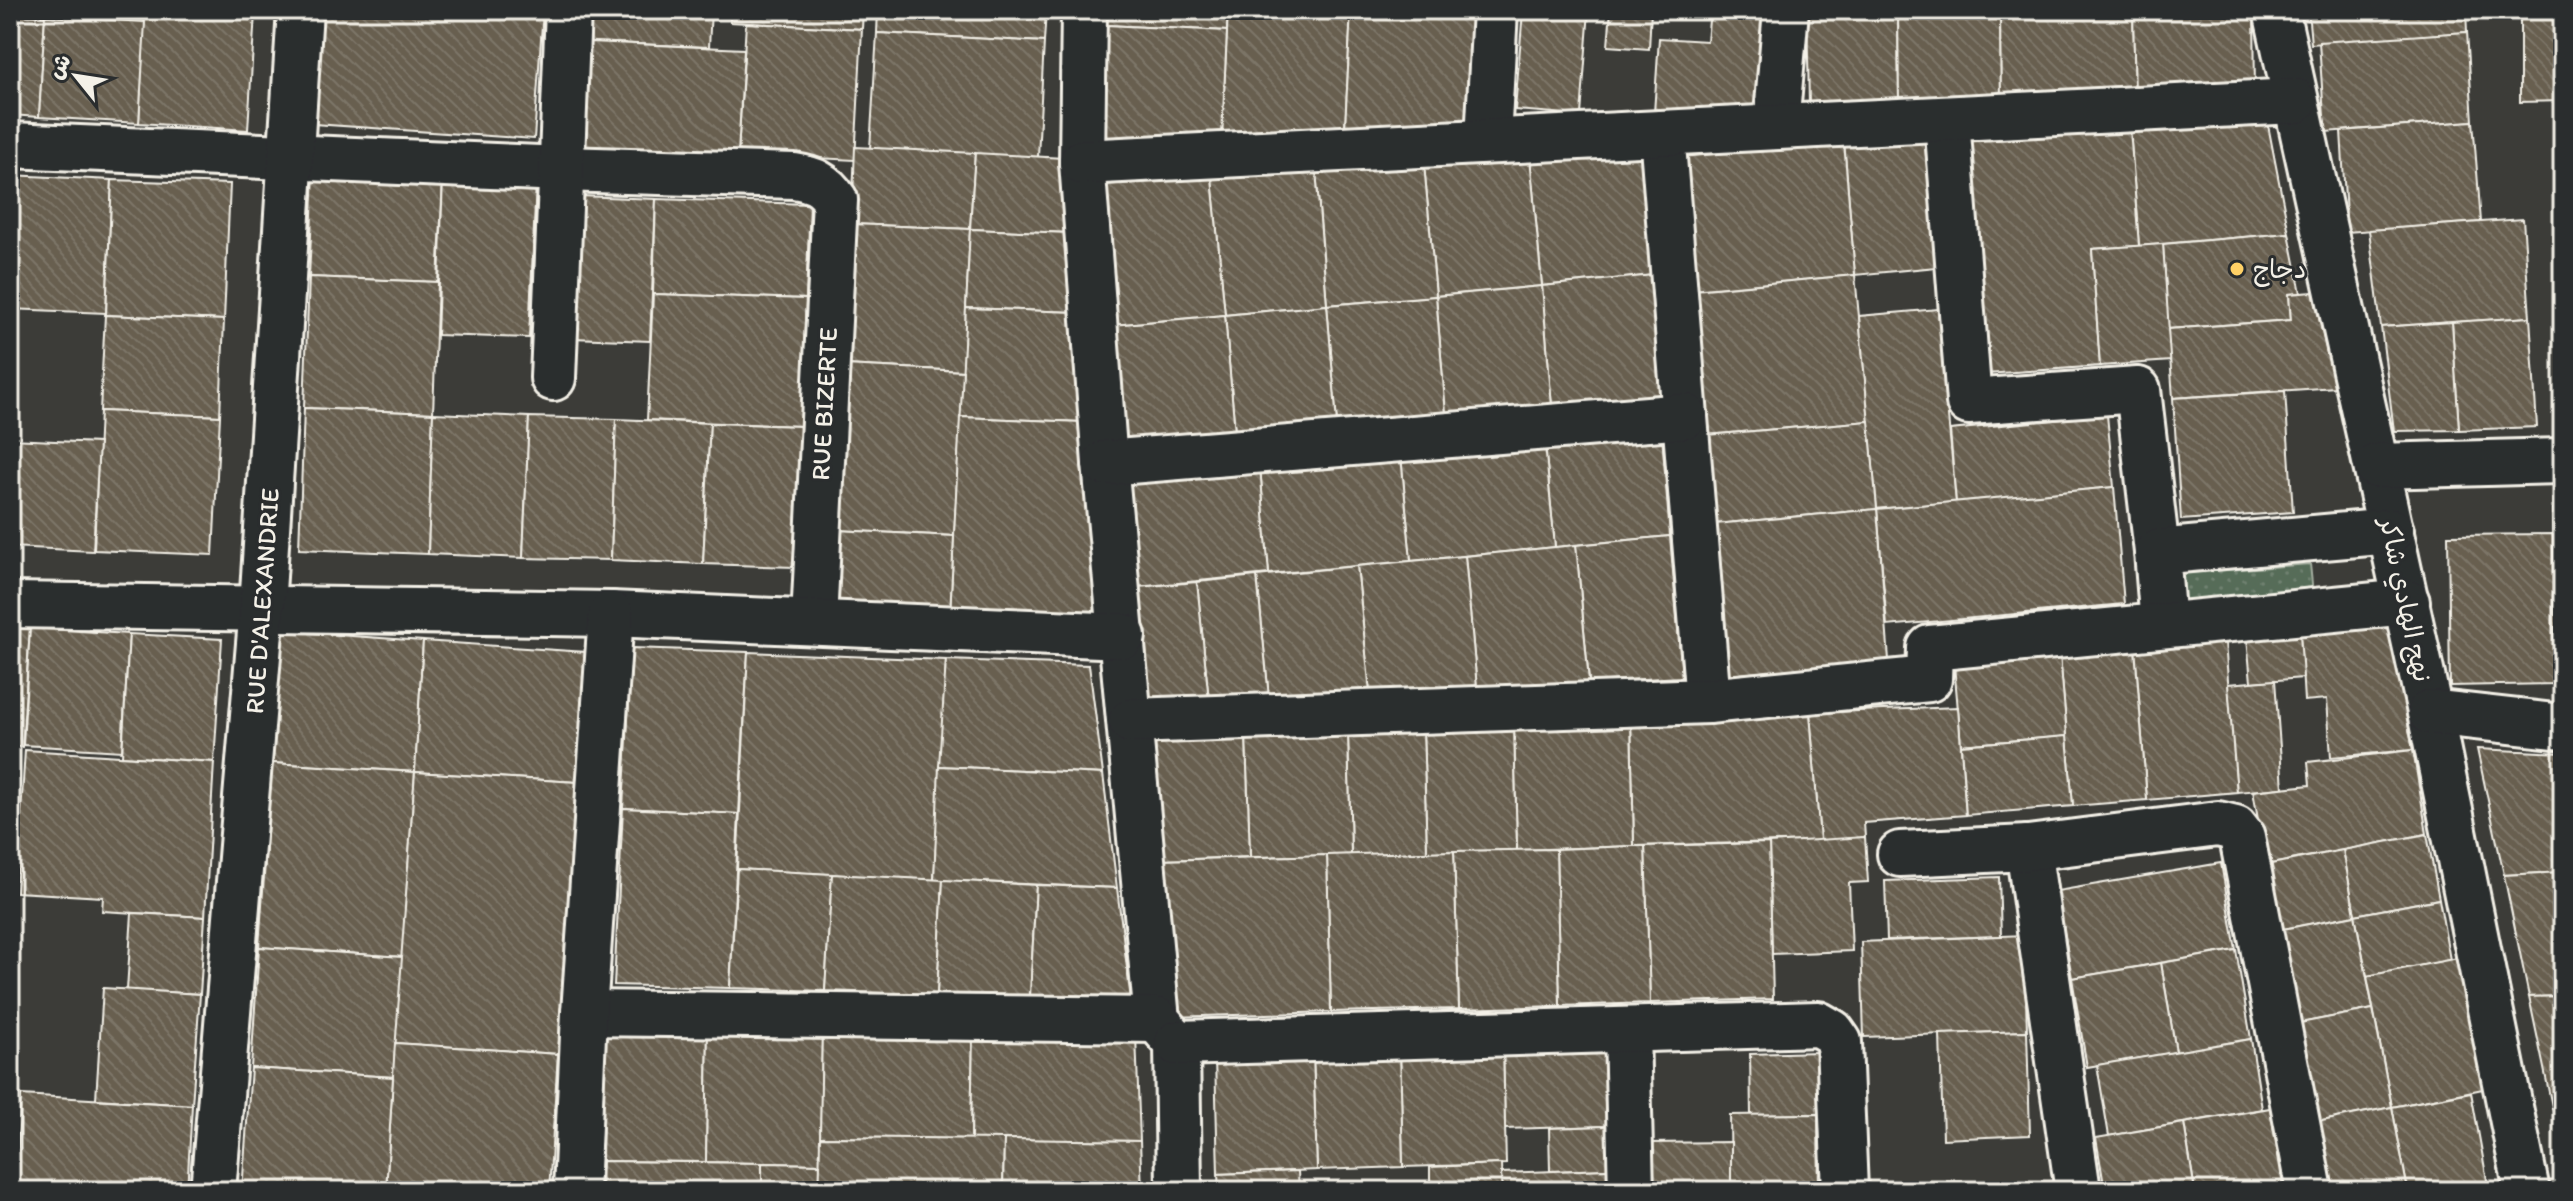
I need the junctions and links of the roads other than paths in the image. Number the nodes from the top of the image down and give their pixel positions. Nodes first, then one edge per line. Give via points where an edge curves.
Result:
1 (300, 10) edge
2 (568, 10) edge
3 (1084, 10) edge
4 (1495, 10) edge
5 (1786, 10) edge
6 (2276, 10) edge
7 (2295, 101) junction
8 (1947, 120) junction
9 (1776, 127) junction
10 (1662, 133) junction
11 (1488, 140) junction
12 (10, 145) edge
13 (291, 157) junction
14 (1082, 162) junction
15 (562, 169) junction
16 (553, 378) dead end
17 (1685, 416) junction
18 (2563, 461) edge
19 (1105, 463) junction
20 (2377, 466) junction
21 (2391, 531) junction
22 (2157, 552) junction
23 (2407, 602) junction
24 (10, 605) edge
25 (262, 608) junction
26 (611, 614) junction
27 (814, 621) junction
28 (2163, 625) junction
29 (1123, 636) junction
30 (1708, 701) junction
31 (2430, 712) junction
32 (1131, 721) junction
33 (2563, 727) edge
34 (2028, 848) junction
35 (1900, 854) dead end
36 (584, 1013) junction
37 (1167, 1031) junction
38 (1627, 1031) junction
39 (2538, 1184) edge
40 (213, 1191) edge
41 (576, 1191) edge
42 (1179, 1191) edge
43 (1631, 1191) edge
44 (1845, 1191) edge
45 (2078, 1191) edge
46 (2310, 1191) edge

1 - 13 street, RUE D'ALEXANDRIE
2 - 15 street
3 - 14 street
4 - 11 street
5 - 9 street
6 - 7 street, نهج الهادي شاكر
7 - 8 street
7 - 20 street, نهج الهادي شاكر
8 - 9 street
8 - 22 street via 1969,402 2138,390
9 - 10 street
10 - 11 street
10 - 17 street
11 - 14 street
12 - 13 street
13 - 15 street
13 - 25 street, RUE D'ALEXANDRIE
14 - 19 street
15 - 16 street
15 - 27 street, RUE BIZERTE via 794,176 812,179 835,200
17 - 19 street
17 - 30 street
18 - 20 street
19 - 29 street
20 - 21 street, نهج الهادي شاكر
21 - 22 street
21 - 23 street, نهج الهادي شاكر
22 - 28 street
23 - 28 street
23 - 31 street, نهج الهادي شاكر
24 - 25 street
25 - 26 street
25 - 40 street, RUE D'ALEXANDRIE
26 - 27 street
26 - 36 street
27 - 29 street
28 - 30 street via 1930,648 1929,679
29 - 32 street
30 - 32 street
31 - 33 street
31 - 39 street, نهج الهادي شاكر
32 - 37 street
34 - 35 street
34 - 45 street
34 - 46 street via 2218,824 2237,830
36 - 37 street
36 - 41 street
37 - 38 street
37 - 42 street
38 - 43 street
38 - 44 street via 1818,1024 1828,1029 1839,1042

